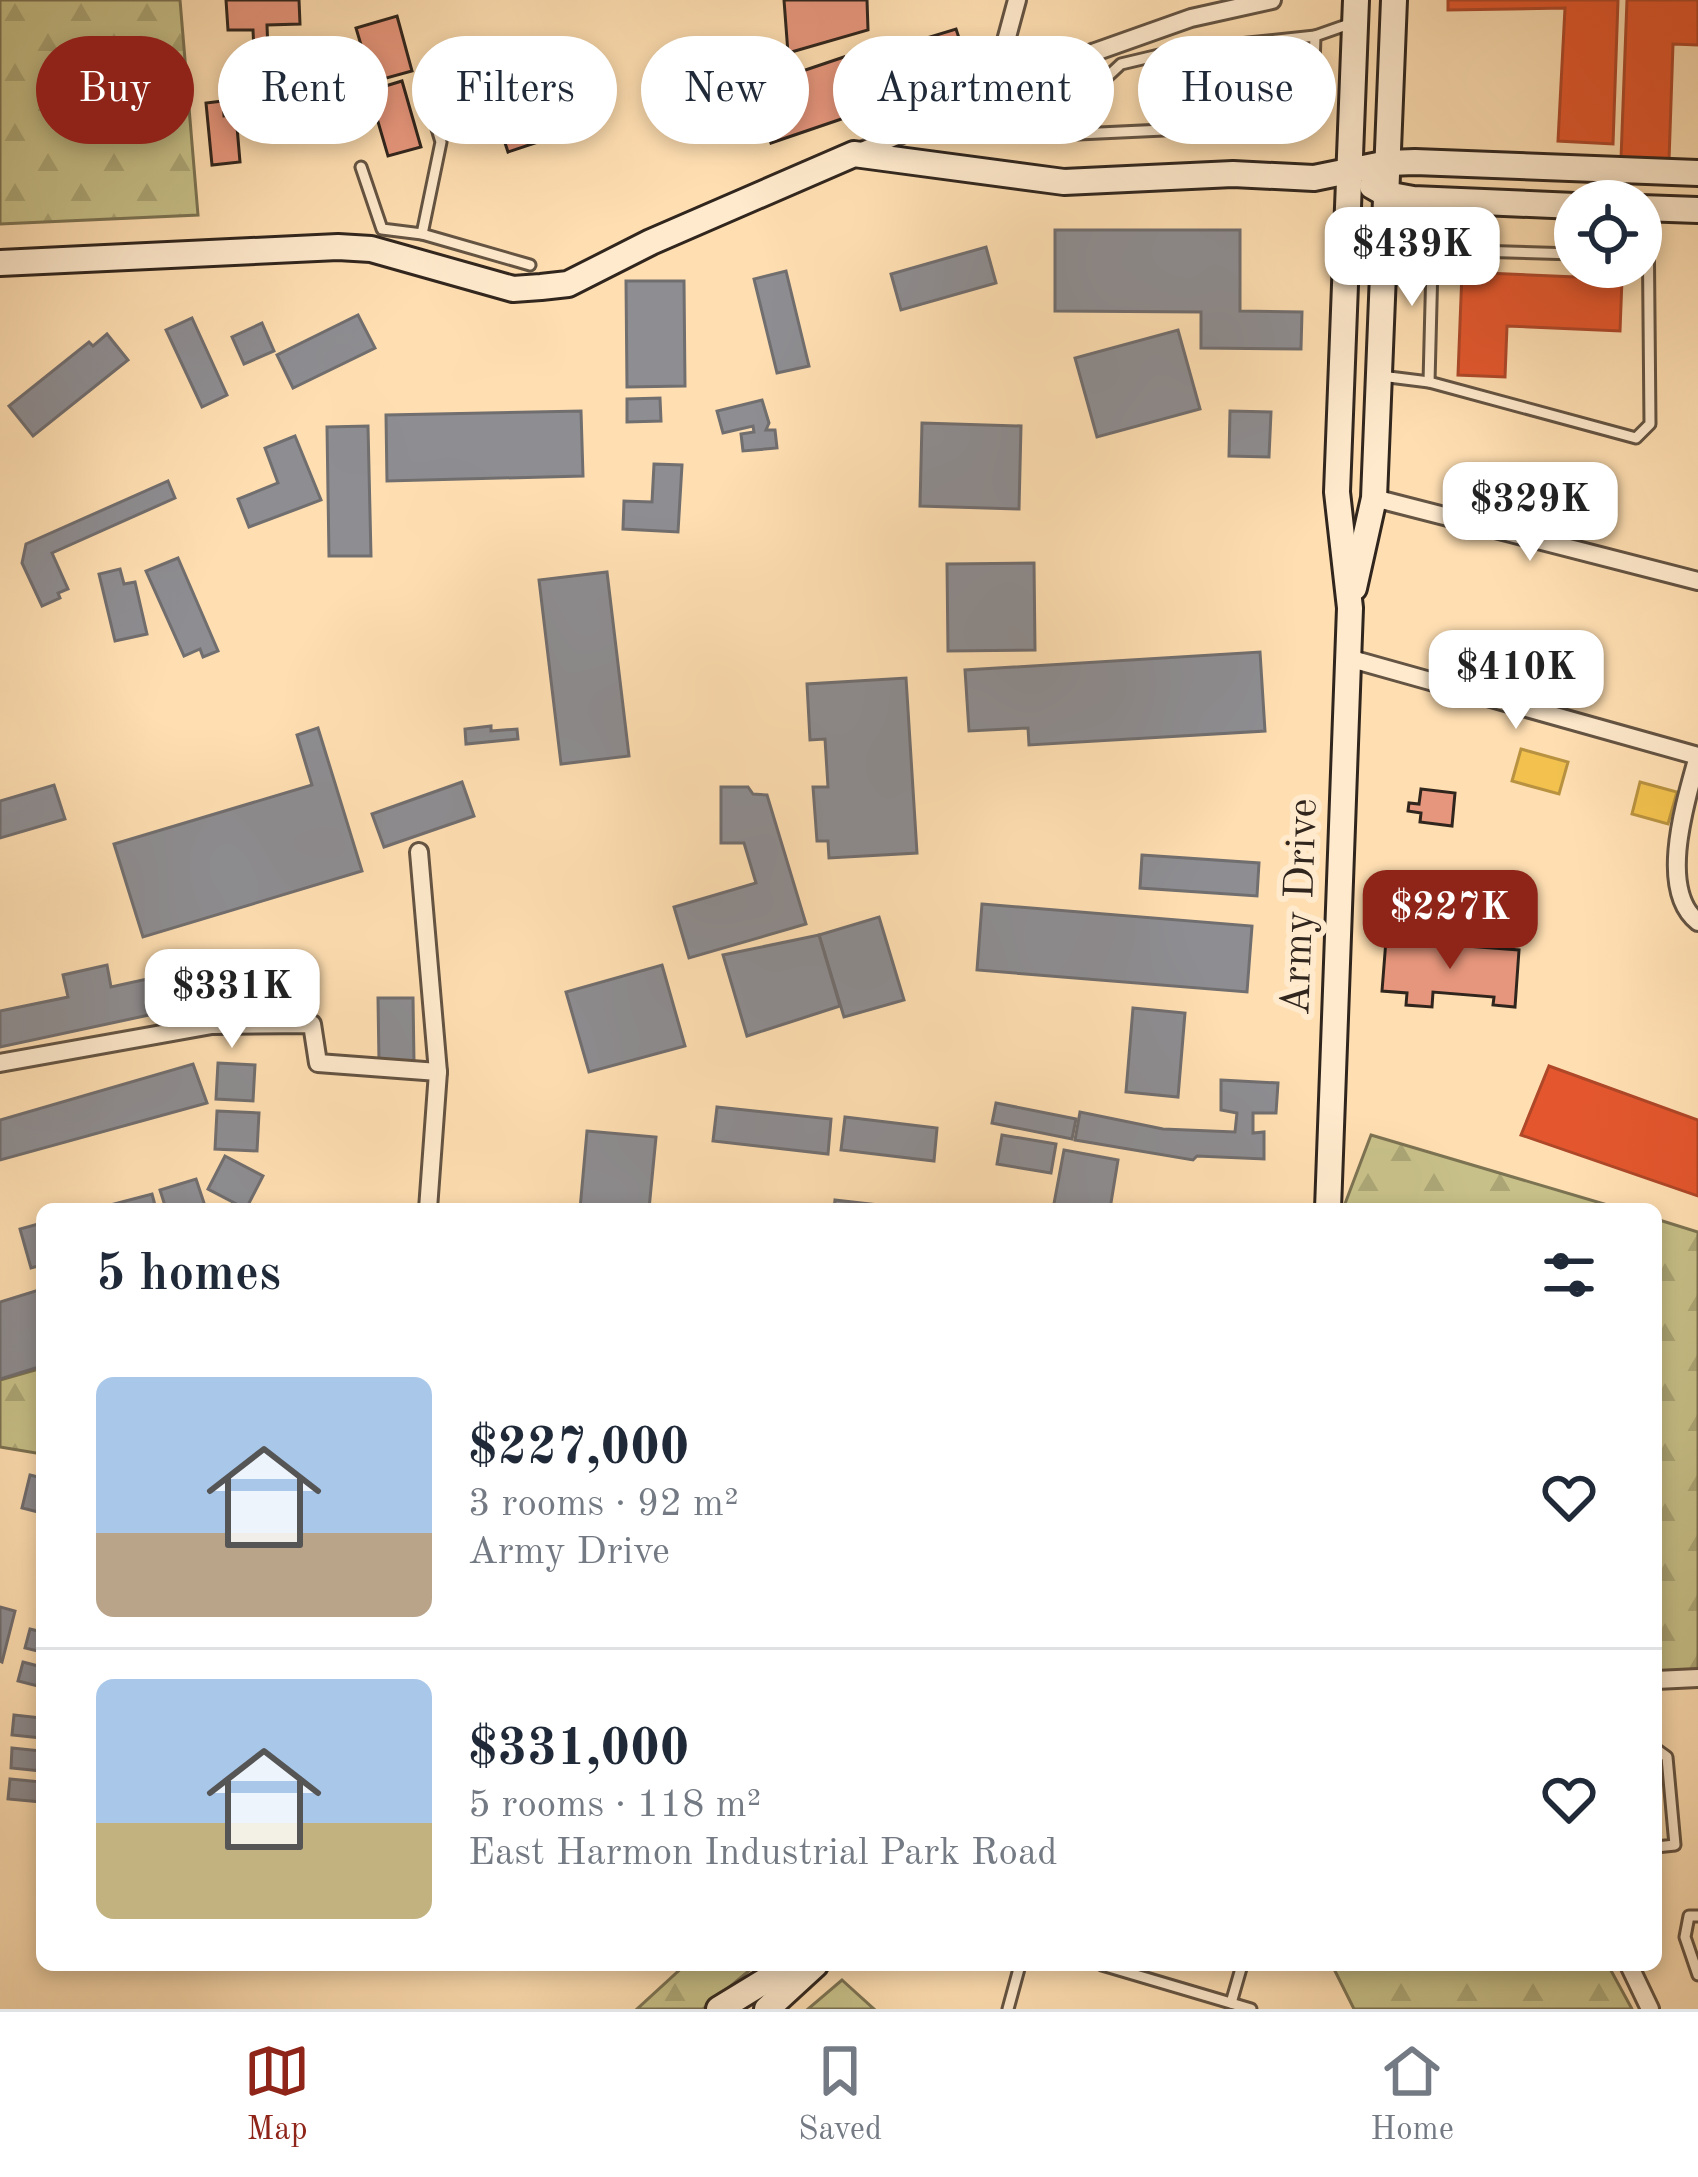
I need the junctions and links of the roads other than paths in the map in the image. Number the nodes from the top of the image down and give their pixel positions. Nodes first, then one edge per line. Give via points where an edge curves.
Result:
1 (1017, 0) edge
2 (1272, 0) edge
3 (1394, 0) edge
4 (1355, 11) edge
5 (1007, 36) edge
6 (1315, 36) edge
7 (1114, 45) edge
8 (441, 144) edge
9 (878, 144) edge
10 (854, 154) junction
11 (1388, 163) junction
12 (361, 167) dead end
13 (1349, 173) junction
14 (1698, 173) edge
15 (1386, 194) junction
16 (1554, 205) edge
17 (1662, 209) edge
18 (1698, 210) edge
19 (422, 234) junction
20 (379, 240) junction
21 (1554, 253) edge
22 (0, 263) edge
23 (530, 266) dead end
24 (1645, 288) edge
25 (1379, 376) junction
26 (1429, 382) junction
27 (1375, 498) junction
28 (1698, 580) edge
29 (1350, 608) junction
30 (1348, 658) junction
31 (1698, 756) edge
32 (419, 852) dead end
33 (1698, 922) edge
34 (0, 1063) edge
35 (438, 1072) junction
36 (428, 1203) edge
37 (1328, 1203) edge
38 (1698, 1678) edge
39 (1662, 1680) edge
40 (1662, 1754) edge
41 (1662, 1846) edge
42 (1698, 1916) edge
43 (780, 1971) edge
44 (808, 1971) edge
45 (1018, 1971) edge
46 (1122, 1971) edge
47 (1240, 1971) edge
48 (1632, 1971) edge
49 (1698, 1975) edge
50 (743, 1992) junction
51 (1231, 2003) junction
52 (709, 2009) edge
53 (719, 2009) edge
54 (767, 2009) edge
55 (1008, 2009) edge
56 (1251, 2009) edge
57 (1650, 2009) edge

1 - 5 street
2 - 7 street
3 - 11 main road, Army Drive
4 - 6 lane
4 - 13 main road, Army Drive
8 - 19 lane
9 - 10 street
10 - 13 main road via 1064,182
10 - 20 main road via 568,284 513,289
11 - 13 main road
11 - 14 main road
11 - 15 main road, Army Drive
12 - 20 lane
13 - 15 main road
13 - 29 main road, Army Drive via 1337,492
15 - 16 main road
15 - 25 main road, Army Drive
17 - 18 main road
19 - 20 lane
19 - 23 lane
20 - 22 main road
21 - 26 lane via 1441,250 1432,264
24 - 26 lane via 1650,424 1636,438
25 - 26 lane
25 - 27 main road, Army Drive
27 - 28 street
27 - 29 main road, Army Drive
29 - 30 main road, Army Drive
30 - 31 street
30 - 37 main road, Army Drive
31 - 33 street via 1677,882 1684,911
32 - 35 street
34 - 35 street via 212,1025 312,1024 318,1063
35 - 36 street
38 - 39 street
40 - 41 lane via 1675,1845
42 - 49 lane via 1688,1916 1685,1937
43 - 50 main road
44 - 54 main road
45 - 55 lane
46 - 51 lane
47 - 51 lane
48 - 57 street
50 - 52 main road
50 - 53 main road
51 - 56 lane

